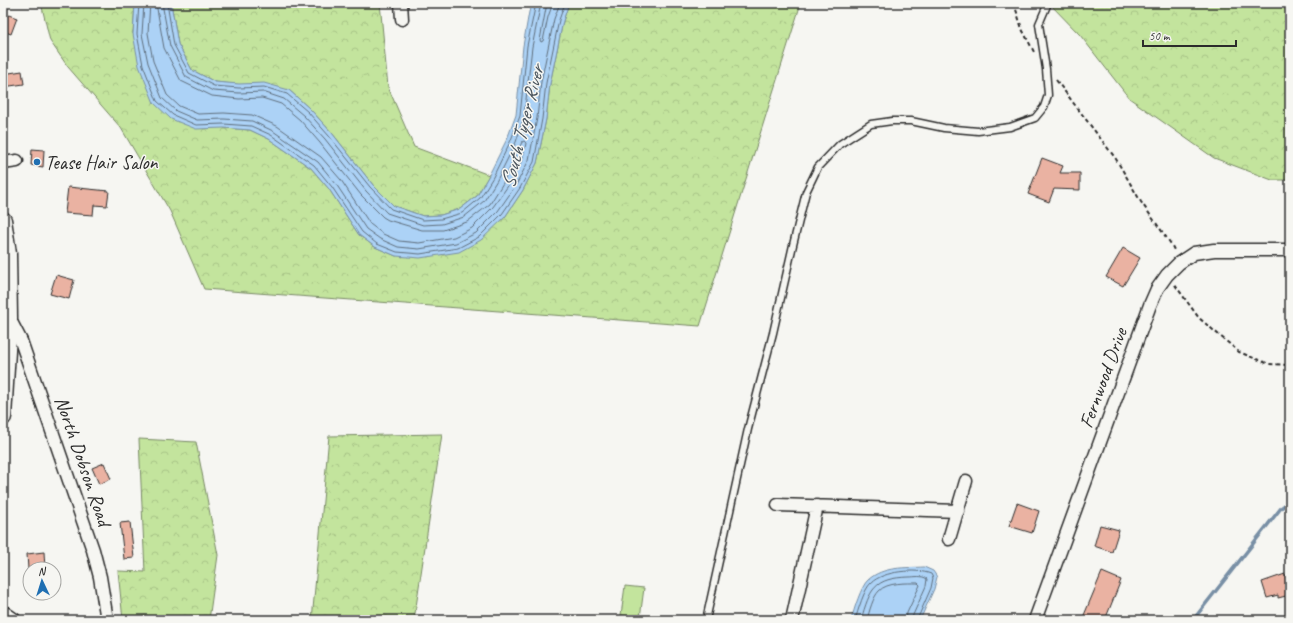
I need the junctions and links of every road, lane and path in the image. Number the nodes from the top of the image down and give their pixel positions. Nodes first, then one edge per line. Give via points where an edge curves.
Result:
1 (401, 3) edge
2 (1014, 3) edge
3 (1048, 3) edge
4 (402, 19) dead end
5 (1046, 68) junction
6 (17, 161) dead end
7 (3, 163) edge
8 (3, 220) edge
9 (1290, 250) edge
10 (1179, 263) junction
11 (1167, 275) junction
12 (9, 318) junction
13 (1290, 365) edge
14 (3, 417) edge
15 (966, 481) dead end
16 (778, 505) dead end
17 (818, 506) junction
18 (958, 511) junction
19 (949, 539) dead end
20 (3, 608) edge
21 (17, 619) edge
22 (107, 620) edge
23 (706, 620) edge
24 (792, 620) edge
25 (1035, 620) edge

1 - 4 street
2 - 5 path via 1032,50
3 - 5 lane via 1039,24
5 - 10 path via 1116,159 1141,202 1171,244
5 - 23 lane via 1048,95 1044,107 1035,118 1010,127 978,131 944,128 911,121 871,124 840,144 818,167 806,192 792,244
6 - 7 street
8 - 12 main road via 8,254
9 - 10 street, Fernwood Drive via 1194,252
10 - 11 street, Fernwood Drive
11 - 13 path via 1199,318 1239,352 1269,364
11 - 25 street, Fernwood Drive via 1150,305
12 - 14 main road
12 - 22 street, North Dobson Road via 21,341 90,542 100,577
15 - 18 street
16 - 17 street
17 - 18 street
17 - 24 street
18 - 19 street
20 - 21 lane

